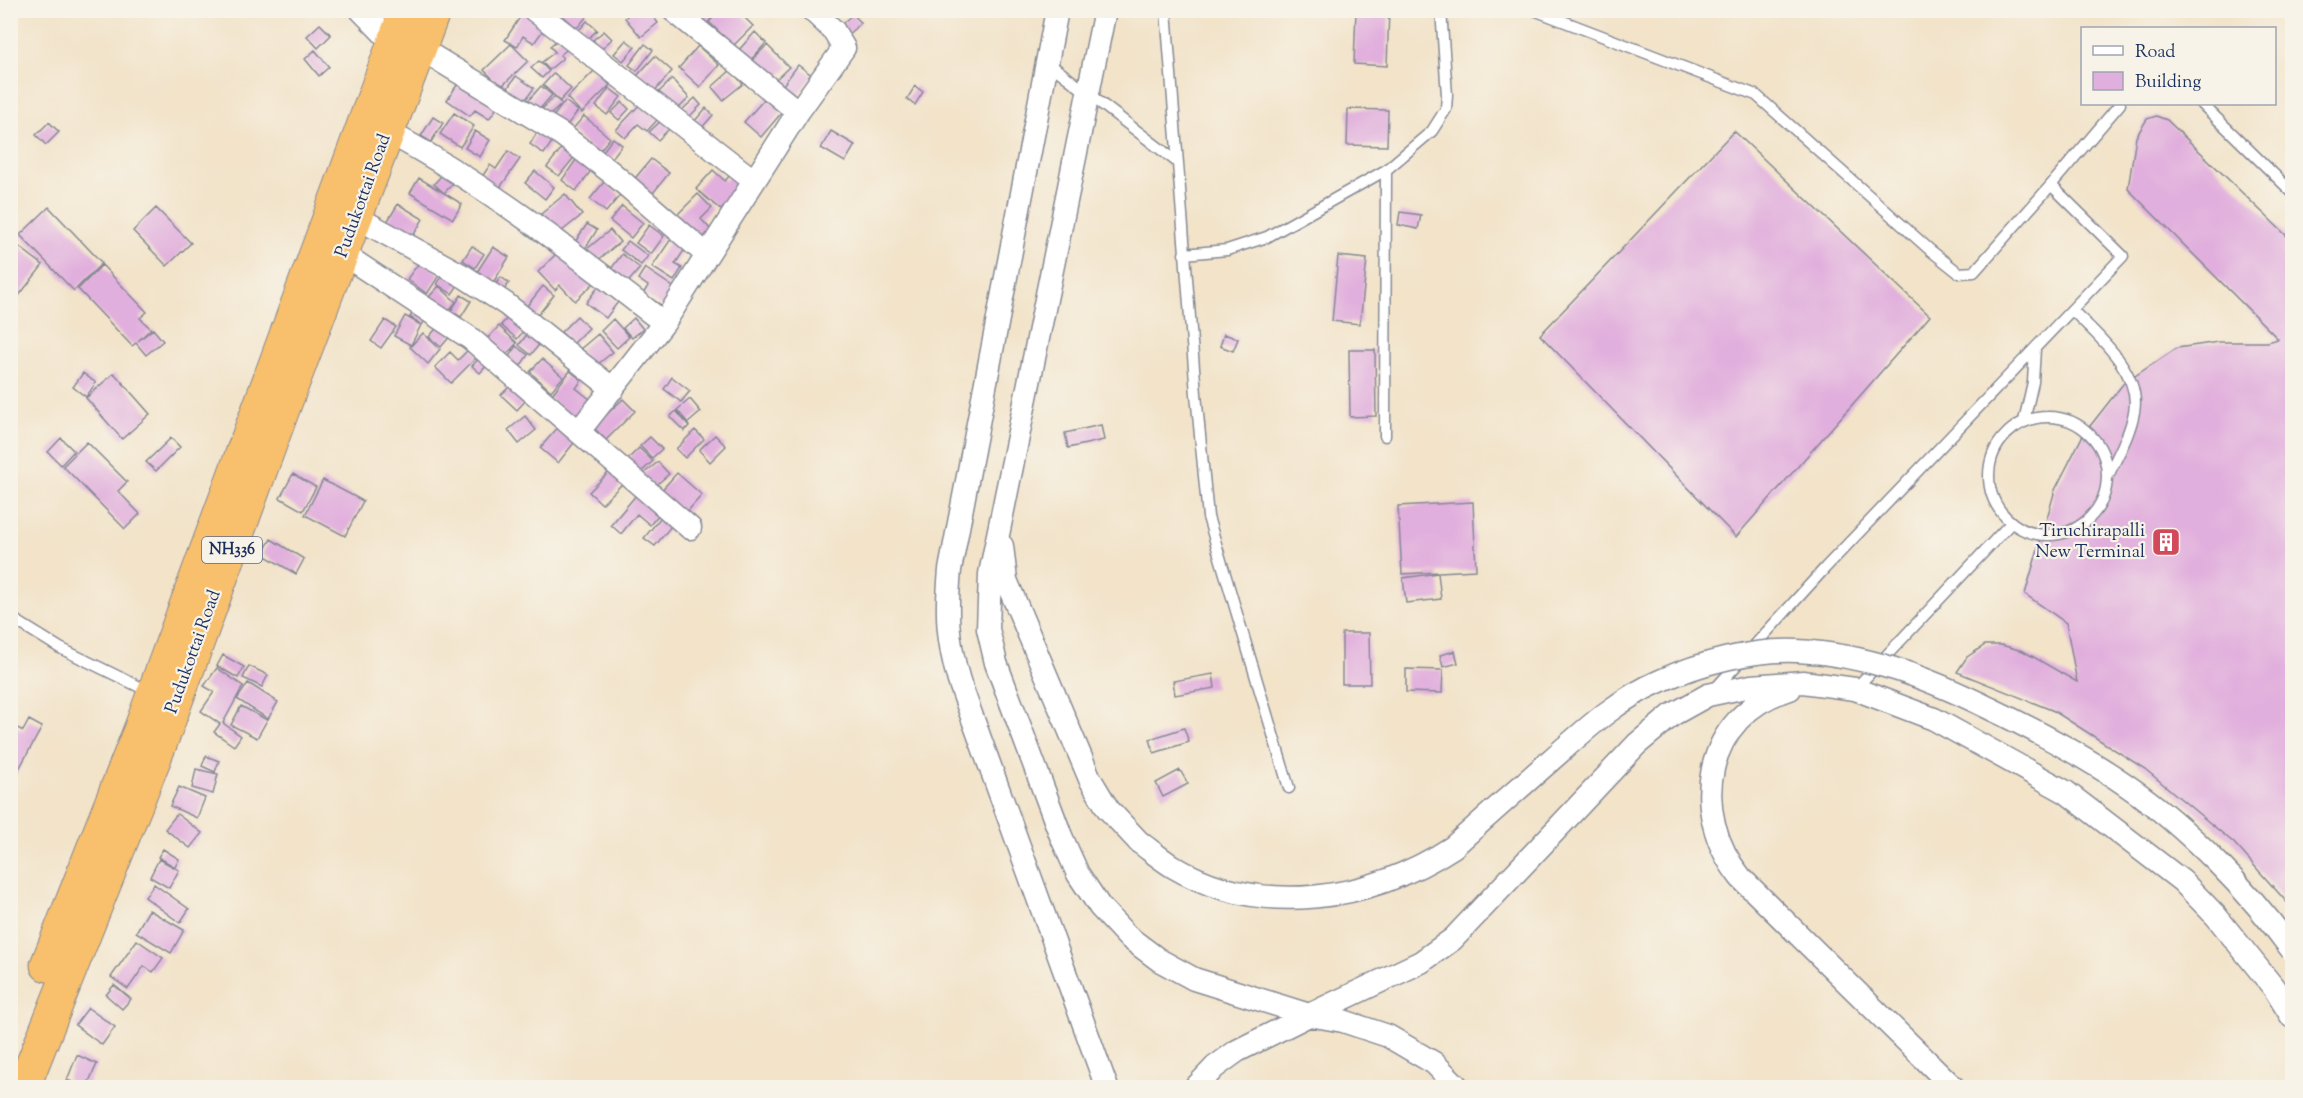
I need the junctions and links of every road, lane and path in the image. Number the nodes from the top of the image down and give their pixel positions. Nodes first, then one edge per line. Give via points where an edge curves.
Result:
1 (361, 10) edge
2 (406, 10) edge
3 (434, 10) edge
4 (534, 10) edge
5 (673, 10) edge
6 (812, 10) edge
7 (1057, 10) edge
8 (1105, 10) edge
9 (1166, 10) edge
10 (1441, 10) edge
11 (1534, 10) edge
12 (407, 47) junction
13 (1047, 62) junction
14 (1088, 93) junction
15 (2119, 105) edge
16 (2203, 105) edge
17 (798, 111) junction
18 (388, 132) junction
19 (1176, 161) junction
20 (1386, 170) junction
21 (753, 180) junction
22 (2050, 185) junction
23 (2292, 192) edge
24 (356, 217) junction
25 (344, 254) junction
26 (1184, 254) junction
27 (707, 255) junction
28 (2072, 310) junction
29 (664, 323) junction
30 (2035, 349) junction
31 (613, 390) junction
32 (2024, 421) junction
33 (579, 431) junction
34 (1385, 436) dead end
35 (2107, 477) junction
36 (1003, 509) junction
37 (2011, 523) junction
38 (690, 528) dead end
39 (10, 617) edge
40 (1848, 687) junction
41 (153, 693) junction
42 (1708, 695) junction
43 (1289, 788) dead end
44 (2292, 950) edge
45 (1309, 1015) junction
46 (2292, 1017) edge
47 (10, 1056) edge
48 (23, 1088) edge
49 (1107, 1088) edge
50 (1195, 1088) edge
51 (1459, 1088) edge
52 (1954, 1088) edge

1 - 12 street
2 - 12 highway, Pudukottai Road / NH336
3 - 12 highway, Pudukottai Road / NH336
4 - 21 street
5 - 17 street
6 - 17 street via 834,31 844,48
7 - 13 street
8 - 14 street
9 - 19 lane
10 - 20 lane via 1446,109 1421,142
11 - 22 lane via 1756,95 1959,273 1974,272
12 - 18 highway, Pudukottai Road / NH336
12 - 27 street via 561,134
12 - 41 highway, Pudukottai Road / NH336
13 - 14 lane
13 - 49 street via 950,570 946,624 959,681
14 - 19 lane
14 - 36 street
15 - 22 lane
16 - 23 lane
17 - 21 street
18 - 24 highway, Pudukottai Road / NH336
18 - 29 street via 428,153 527,219
19 - 26 lane
20 - 26 lane via 1267,237 1227,250
20 - 34 lane
21 - 27 street
22 - 28 lane via 2123,256
24 - 25 highway, Pudukottai Road / NH336
24 - 31 street via 506,304
25 - 33 street via 470,338
25 - 48 highway, Pudukottai Road / NH336 via 161,742
26 - 43 lane via 1208,517
27 - 29 street
28 - 30 lane
28 - 35 lane via 2108,345 2135,394 2126,438
29 - 31 street
30 - 32 lane via 2033,382
30 - 42 lane
31 - 33 street
32 - 35 lane via 2044,416 2065,419 2083,428 2096,442
32 - 37 lane via 2007,432 1995,448 1989,468 1993,498
33 - 38 street
35 - 37 lane via 2104,496 2082,525 2046,536
36 - 44 street, bridge via 1001,554 1006,580 1090,779 1108,809 1139,842 1172,866 1241,893 1305,898 1367,888 1428,863 1452,847 1592,724 1635,693 1690,670 1745,656 1795,651 1831,654 1892,668 1941,685 2068,748 2130,788 2208,854 2248,895
36 - 45 street via 990,574 988,629 1006,689 1078,874 1100,907 1127,936 1159,960 1194,979
37 - 40 lane
39 - 41 lane via 60,648
40 - 42 street via 1803,682 1751,686
40 - 46 street via 1934,719 2066,792 2182,881 2216,916 2274,988
40 - 52 street via 1814,685 1787,690 1742,717 1719,750 1713,768 1709,807 1713,827 1741,878
41 - 47 highway, Pudukottai Road / NH336
42 - 45 street via 1672,715 1636,744 1453,939 1421,962
45 - 50 street via 1237,1051
45 - 51 street via 1388,1036 1434,1063

